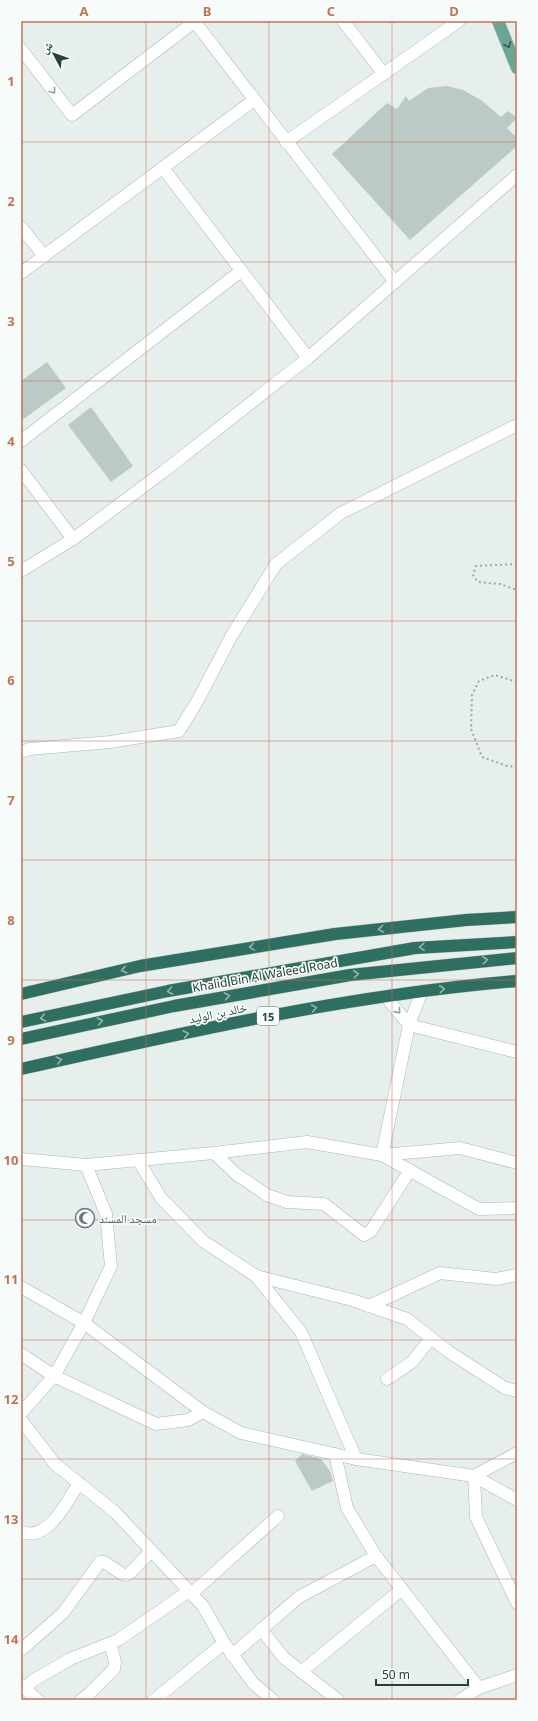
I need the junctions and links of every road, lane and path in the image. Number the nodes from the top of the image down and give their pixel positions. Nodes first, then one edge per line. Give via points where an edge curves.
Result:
1 (194, 21) edge
2 (343, 21) edge
3 (459, 21) edge
4 (498, 21) edge
5 (21, 49) edge
6 (517, 68) edge
7 (384, 74) junction
8 (254, 100) junction
9 (286, 142) junction
10 (163, 168) junction
11 (517, 175) edge
12 (21, 227) edge
13 (44, 256) junction
14 (241, 270) junction
15 (21, 273) edge
16 (395, 282) junction
17 (308, 358) junction
18 (517, 425) edge
19 (21, 442) edge
20 (21, 470) edge
21 (73, 539) junction
22 (517, 564) edge
23 (21, 571) edge
24 (517, 590) edge
25 (517, 682) edge
26 (21, 752) edge
27 (517, 767) edge
28 (517, 917) edge
29 (517, 942) edge
30 (517, 958) edge
31 (517, 981) edge
32 (422, 991) junction
33 (21, 994) edge
34 (386, 996) junction
35 (21, 1022) edge
36 (409, 1025) junction
37 (21, 1039) edge
38 (517, 1052) edge
39 (21, 1069) edge
40 (214, 1153) junction
41 (382, 1154) junction
42 (21, 1159) edge
43 (138, 1160) junction
44 (517, 1163) edge
45 (86, 1165) junction
46 (410, 1170) junction
47 (517, 1208) edge
48 (255, 1275) junction
49 (517, 1275) edge
50 (21, 1287) edge
51 (369, 1306) junction
52 (84, 1323) junction
53 (432, 1338) junction
54 (21, 1354) edge
55 (54, 1376) junction
56 (387, 1379) dead end
57 (517, 1391) edge
58 (203, 1412) junction
59 (21, 1413) edge
60 (21, 1420) edge
61 (517, 1453) edge
62 (335, 1454) junction
63 (356, 1459) junction
64 (474, 1476) junction
65 (79, 1483) junction
66 (517, 1500) edge
67 (278, 1516) dead end
68 (21, 1532) edge
69 (151, 1551) junction
70 (376, 1556) junction
71 (402, 1589) junction
72 (190, 1593) junction
73 (517, 1603) edge
74 (261, 1629) junction
75 (224, 1643) junction
76 (110, 1644) junction
77 (21, 1650) edge
78 (232, 1655) junction
79 (301, 1672) junction
80 (517, 1675) edge
81 (22, 1686) edge
82 (479, 1688) junction
83 (89, 1698) edge
84 (38, 1700) edge
85 (154, 1700) edge
86 (273, 1700) edge
87 (338, 1700) edge
88 (460, 1700) edge

5 -> 1 street via 72,115
1 - 8 street
2 - 7 street
3 - 7 street
4 -> 6 main road
7 - 9 street
8 - 9 street
8 - 10 street
9 - 16 street
10 - 13 street
10 - 14 street
11 - 16 street
12 - 13 street
13 - 15 street
14 - 17 street
14 - 19 street
16 - 17 street
17 - 21 street
18 - 26 street via 341,513 276,564 232,635 179,731
20 - 21 street
21 - 23 street
22 - 24 path via 476,566 473,575 478,582 500,584
25 - 27 path via 495,675 479,681 472,695 471,729 482,757
28 -> 33 highway via 335,934 140,966
29 -> 35 highway, Khalid Bin Al Waleed Road via 407,949 168,991
37 -> 30 highway, Khalid Bin Al Waleed Road via 174,1006 350,975
32 -> 31 highway, خالد بن الوليد / 15
32 - 34 highway, خالد بن الوليد / 15
32 - 36 street
34 -> 36 street
39 -> 34 highway, خالد بن الوليد / 15 via 281,1014
36 - 38 street
36 - 41 street
40 - 41 street via 307,1142
40 - 43 street
40 - 46 street via 236,1174 267,1195 287,1202 324,1204 364,1234 371,1231
41 - 44 street via 460,1148
41 - 46 street
42 - 45 street
43 - 45 street
43 - 48 street via 161,1198 203,1241
45 - 52 street via 106,1214 111,1266
46 - 47 street via 479,1209
48 - 51 street
48 - 63 street via 301,1332
49 - 51 street via 496,1279 440,1273
50 - 52 street
51 - 53 street via 406,1319
52 - 55 street
52 - 58 street
53 - 56 street via 412,1362
53 - 57 street via 505,1388
54 - 55 street
55 - 58 street via 156,1424 188,1420
55 - 59 street
58 - 62 street via 241,1433
60 - 65 street via 55,1464
61 - 64 street
62 - 63 street
62 - 70 street via 347,1508
63 - 64 street
64 - 66 street
64 - 73 street via 476,1517
65 - 68 street via 47,1527 37,1533
65 - 69 street via 115,1512
67 - 72 street
69 - 72 street
69 - 77 street via 126,1575 100,1562 63,1613
70 - 71 street
70 - 74 street via 299,1598
71 - 79 street
71 - 82 street
72 - 75 street via 203,1606
72 - 76 street
74 - 78 street
74 - 79 street via 284,1658
75 - 78 street
75 - 85 street
76 - 81 street via 70,1659
76 - 83 street via 115,1660 114,1669
78 - 86 street via 253,1683
79 - 87 street
80 - 82 street
81 - 84 street
82 - 88 street

